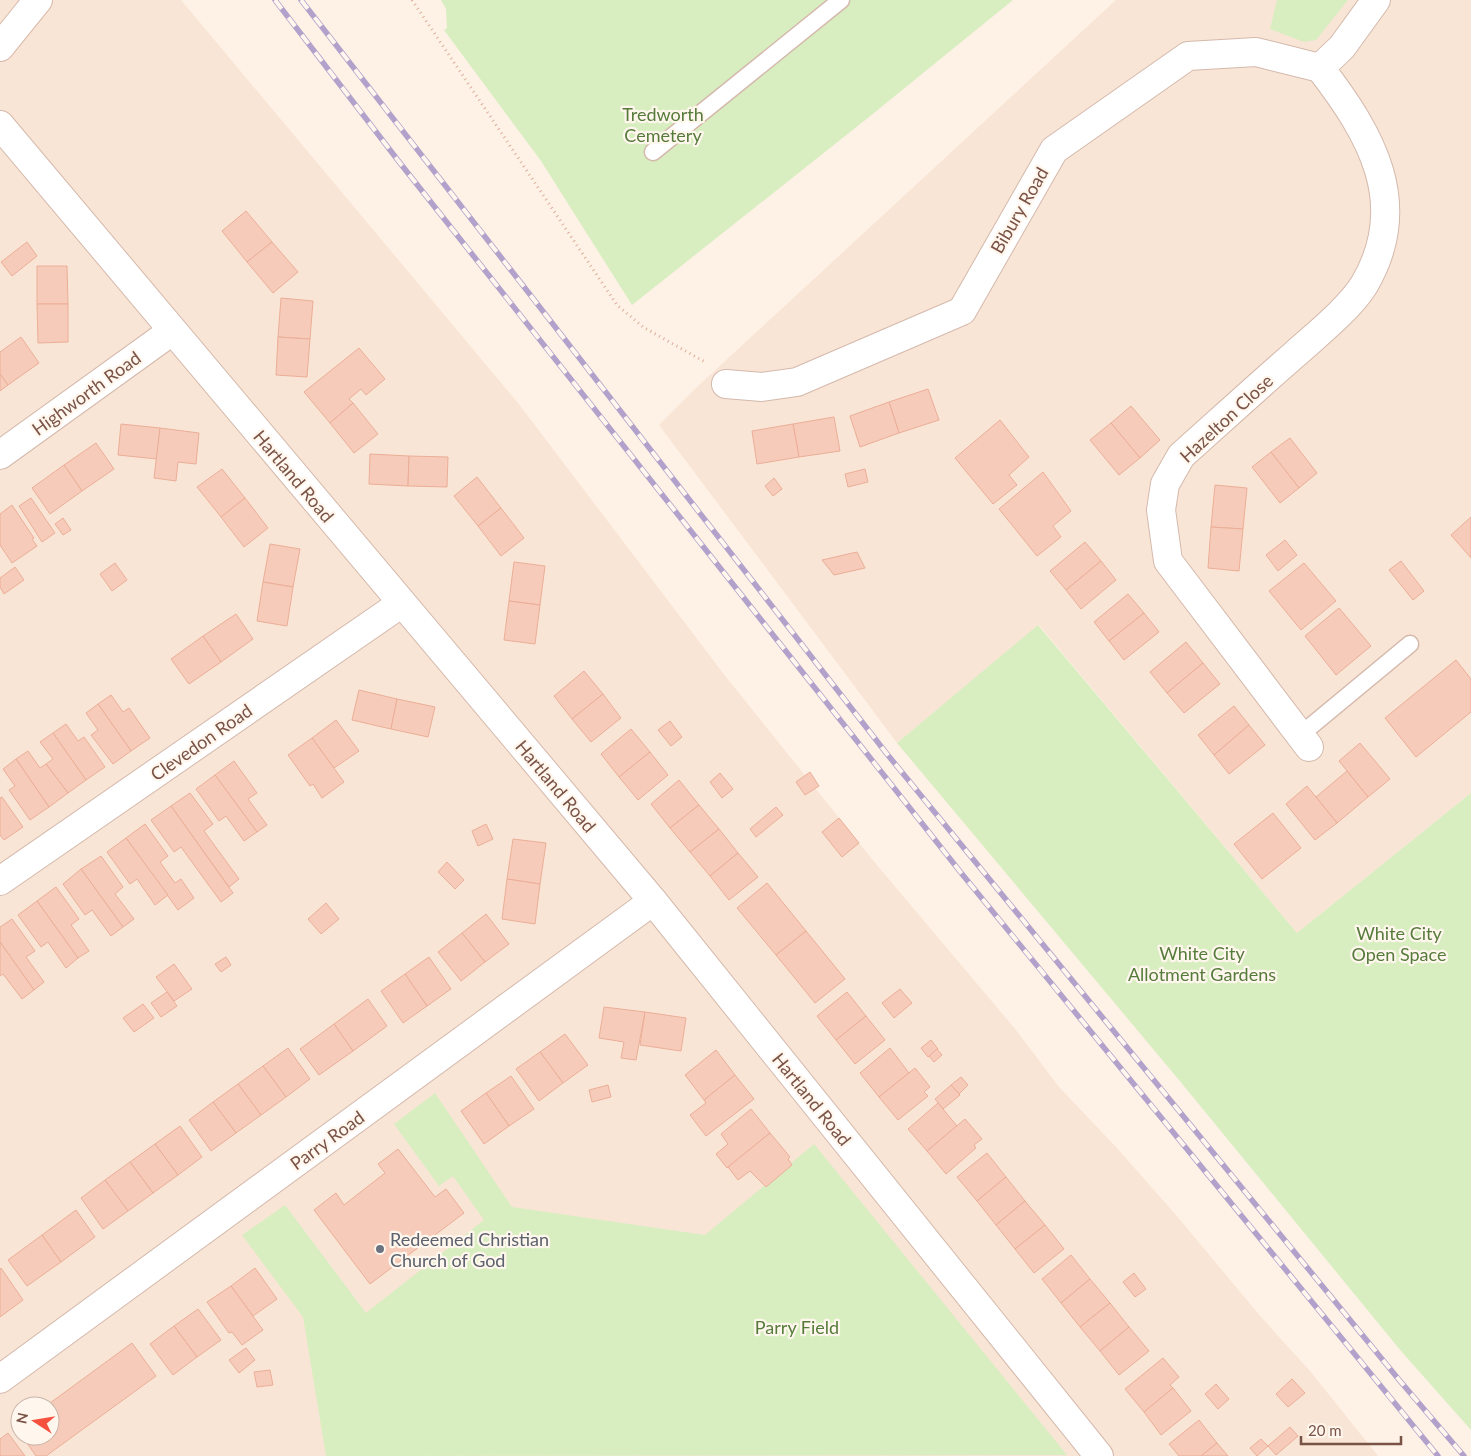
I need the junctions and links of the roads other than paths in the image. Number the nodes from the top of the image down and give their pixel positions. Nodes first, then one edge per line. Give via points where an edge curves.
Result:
1 (38, 0) edge
2 (841, 0) edge
3 (1376, 0) edge
4 (0, 47) edge
5 (1320, 68) junction
6 (0, 125) edge
7 (653, 152) dead end
8 (172, 331) junction
9 (726, 384) road end
10 (0, 455) edge
11 (402, 604) junction
12 (1410, 644) dead end
13 (1304, 741) joint
14 (0, 881) edge
15 (653, 901) junction
16 (0, 1379) edge
17 (1099, 1456) edge

1 - 4 street
2 - 7 lane
3 - 5 street via 1342,47
5 - 9 street, Bibury Road via 1256,52 1188,56 1054,150 962,311 797,382 762,387
5 - 13 street, Hazelton Close via 1354,116 1375,154 1386,200 1381,247 1363,286 1332,320 1181,456 1165,484 1161,510 1168,562
6 - 8 street, Hartland Road
8 - 10 street, Highworth Road
8 - 11 street, Hartland Road
11 - 14 street, Clevedon Road
11 - 15 street, Hartland Road
12 - 13 lane
15 - 16 street, Parry Road
15 - 17 street, Hartland Road

